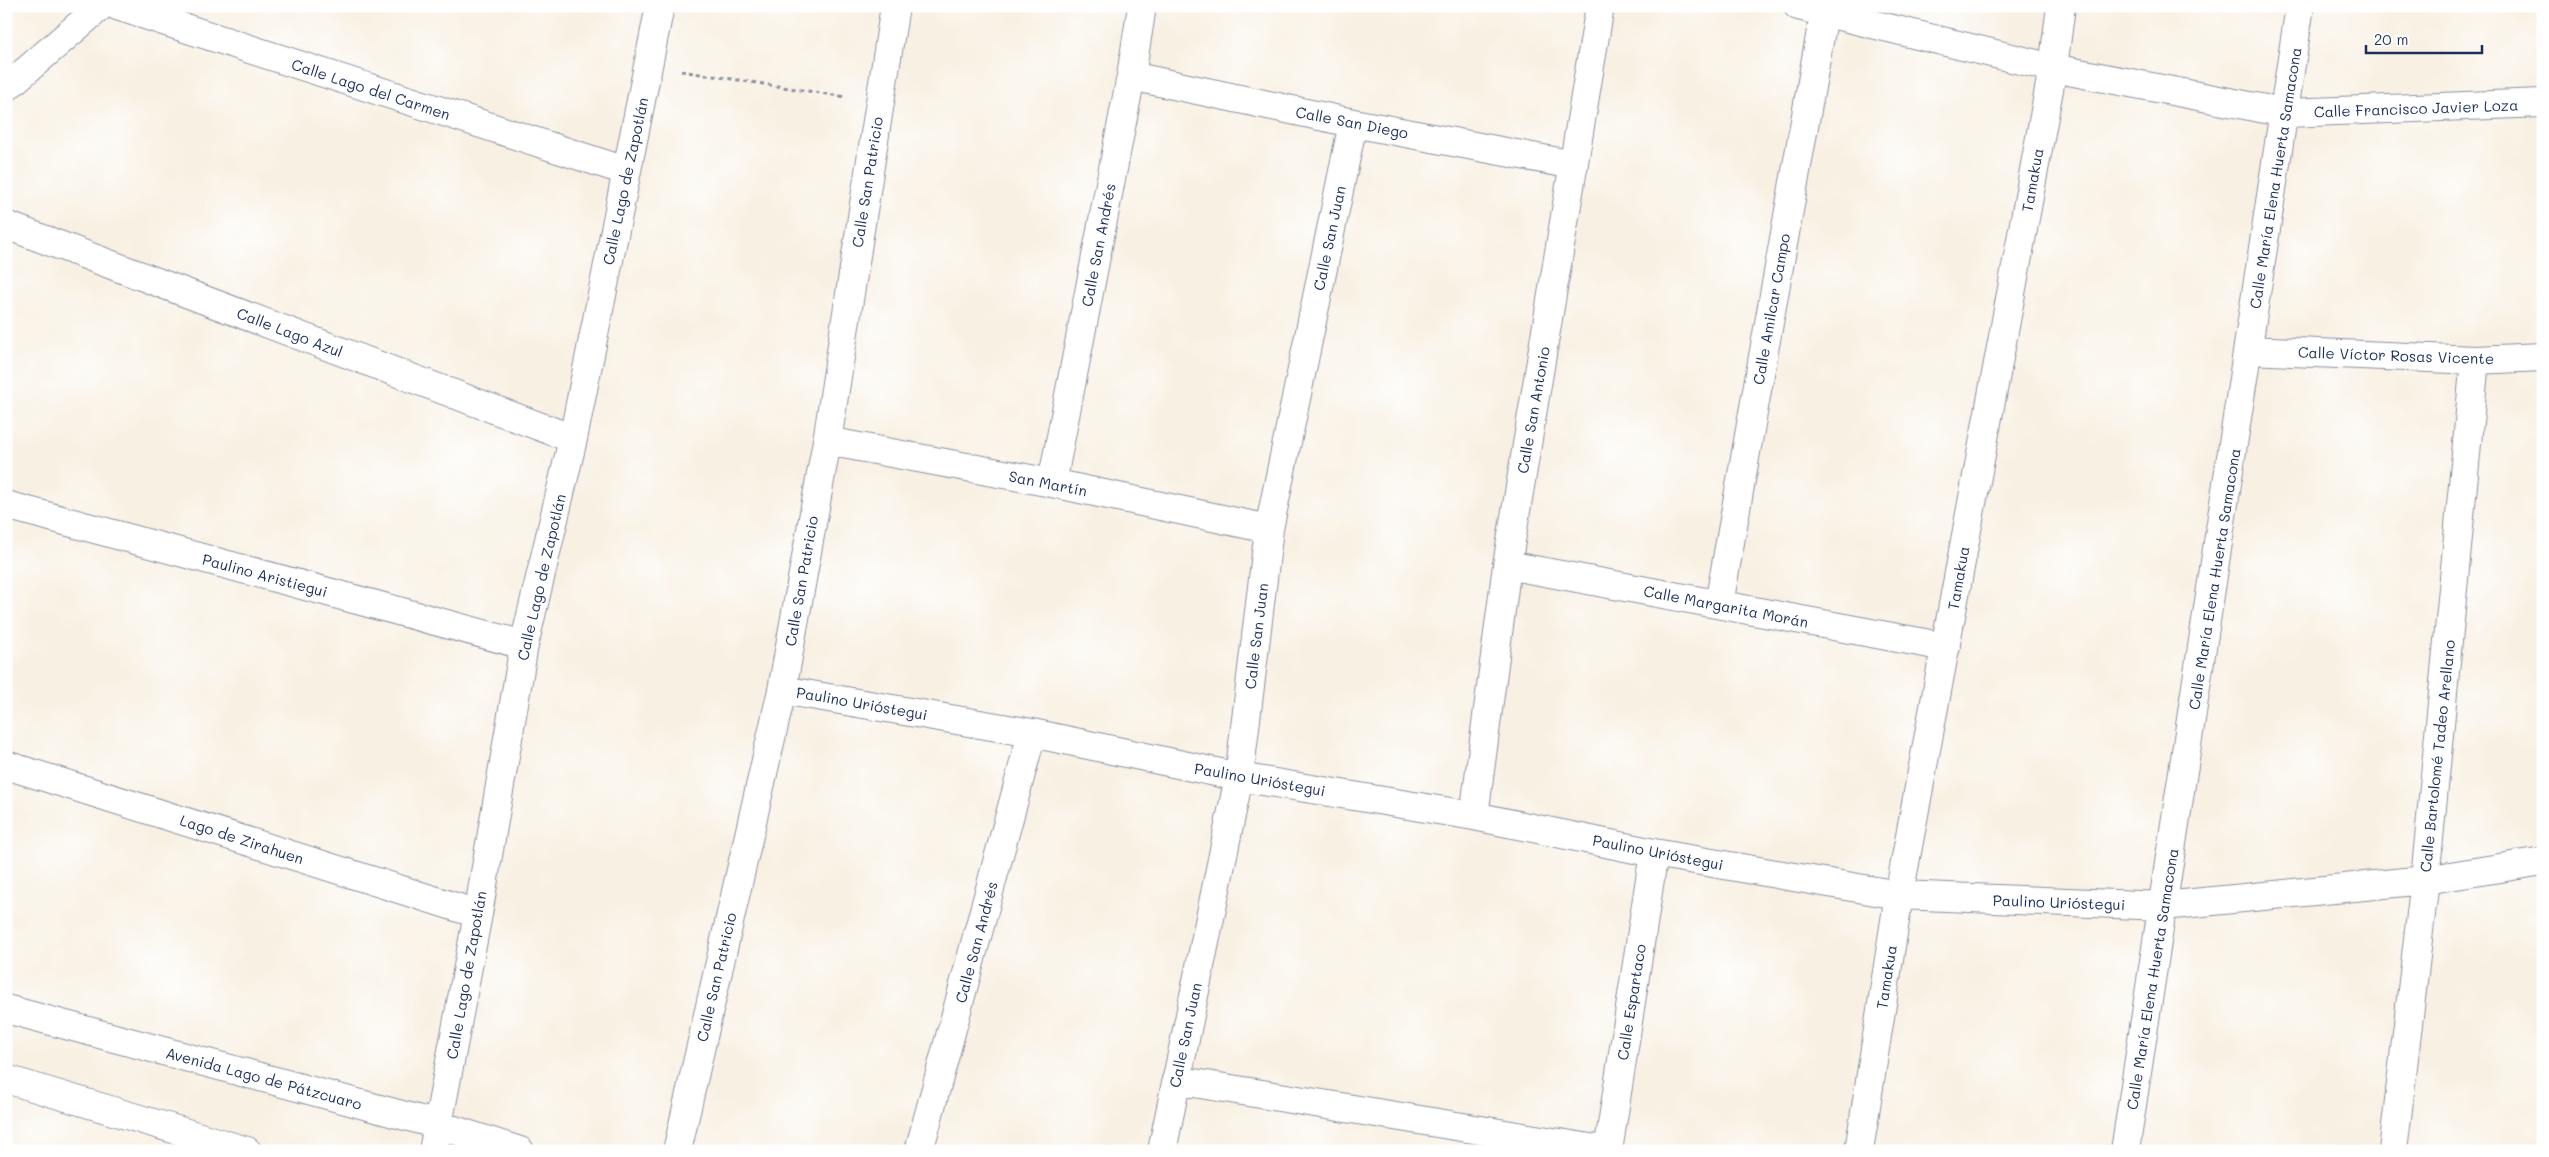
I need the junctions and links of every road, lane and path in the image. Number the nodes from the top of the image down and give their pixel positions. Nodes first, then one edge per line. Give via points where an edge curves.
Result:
1 (101, 6) edge
2 (118, 6) edge
3 (660, 6) edge
4 (895, 6) edge
5 (1142, 6) edge
6 (1600, 6) edge
7 (1798, 6) edge
8 (2061, 6) edge
9 (2300, 6) edge
10 (1824, 14) junction
11 (649, 66) junction
12 (2053, 68) junction
13 (1131, 76) junction
14 (6, 88) edge
15 (879, 102) junction
16 (2543, 103) edge
17 (2286, 114) junction
18 (1354, 123) junction
19 (1574, 165) junction
20 (626, 171) junction
21 (6, 225) edge
22 (2249, 350) junction
23 (2543, 357) edge
24 (2476, 360) junction
25 (573, 439) junction
26 (827, 441) junction
27 (1052, 483) junction
28 (6, 505) edge
29 (1269, 529) junction
30 (1507, 565) junction
31 (1719, 604) junction
32 (524, 645) junction
33 (1946, 647) junction
34 (782, 690) junction
35 (1032, 733) junction
36 (6, 765) edge
37 (1239, 777) junction
38 (1474, 816) junction
39 (1654, 853) junction
40 (2543, 861) edge
41 (2425, 880) junction
42 (1899, 895) junction
43 (2163, 906) junction
44 (478, 914) junction
45 (6, 1008) edge
46 (6, 1079) edge
47 (1176, 1080) junction
48 (436, 1138) edge
49 (247, 1151) edge
50 (520, 1151) edge
51 (677, 1151) edge
52 (919, 1151) edge
53 (1162, 1151) edge
54 (1608, 1151) edge
55 (1859, 1151) edge
56 (2125, 1151) edge
57 (2393, 1151) edge

1 - 14 street
2 - 20 street, Calle Lago del Carmen
3 - 11 street, Calle Lago de Zapotlán
4 - 15 street, Calle San Patricio
5 - 13 street, Calle San Andrés
6 - 19 street, Calle San Antonio
7 - 10 street, Calle Francisco Javier Loza
8 - 12 street, Tamakua
9 - 17 street, Calle María Elena Huerta Samacona
10 - 12 street, Calle Francisco Javier Loza
10 - 31 street, Calle Amilcar Campo
11 - 15 path
11 - 20 street, Calle Lago de Zapotlán
12 - 17 street, Calle Francisco Javier Loza
12 - 33 street, Tamakua
13 - 18 street, Calle San Diego
13 - 27 street, Calle San Andrés
15 - 26 street, Calle San Patricio
16 - 17 street, Calle Francisco Javier Loza
17 - 22 street, Calle María Elena Huerta Samacona
18 - 19 street, Calle San Diego
18 - 29 street, Calle San Juan
19 - 30 street, Calle San Antonio
20 - 25 street, Calle Lago de Zapotlán
21 - 25 street, Calle Lago Azul
22 - 24 street, Calle Víctor Rosas Vicente
22 - 43 street, Calle María Elena Huerta Samacona
23 - 24 street, Calle Víctor Rosas Vicente
24 - 41 street, Calle Bartolomé Tadeo Arellano
25 - 32 street, Calle Lago de Zapotlán
26 - 27 street, San Martín
26 - 34 street, Calle San Patricio
27 - 29 street, San Martín
28 - 32 street, Paulino Aristiegui
29 - 37 street, Calle San Juan
30 - 31 street, Calle Margarita Morán
30 - 38 street, Calle San Antonio
31 - 33 street, Calle Margarita Morán
32 - 44 street, Calle Lago de Zapotlán
33 - 42 street, Tamakua
34 - 35 street, Paulino Urióstegui
34 - 51 street, Calle San Patricio
35 - 37 street, Paulino Urióstegui
35 - 52 street, Calle San Andrés
36 - 44 street, Lago de Zirahuen
37 - 38 street, Paulino Urióstegui
37 - 47 street, Calle San Juan
38 - 39 street, Paulino Urióstegui
39 - 42 street, Paulino Urióstegui
39 - 54 street, Calle Espartaco
40 - 41 street, Paulino Urióstegui
41 - 43 street, Paulino Urióstegui
41 - 57 street, Calle Bartolomé Tadeo Arellano
42 - 43 street, Paulino Urióstegui
42 - 55 street, Tamakua
43 - 56 street, Calle María Elena Huerta Samacona
44 - 48 street, Calle Lago de Zapotlán
45 - 48 street, Avenida Lago de Pátzcuaro
46 - 49 street
47 - 53 street, Calle San Juan
47 - 54 street
48 - 50 street, Avenida Lago de Pátzcuaro

